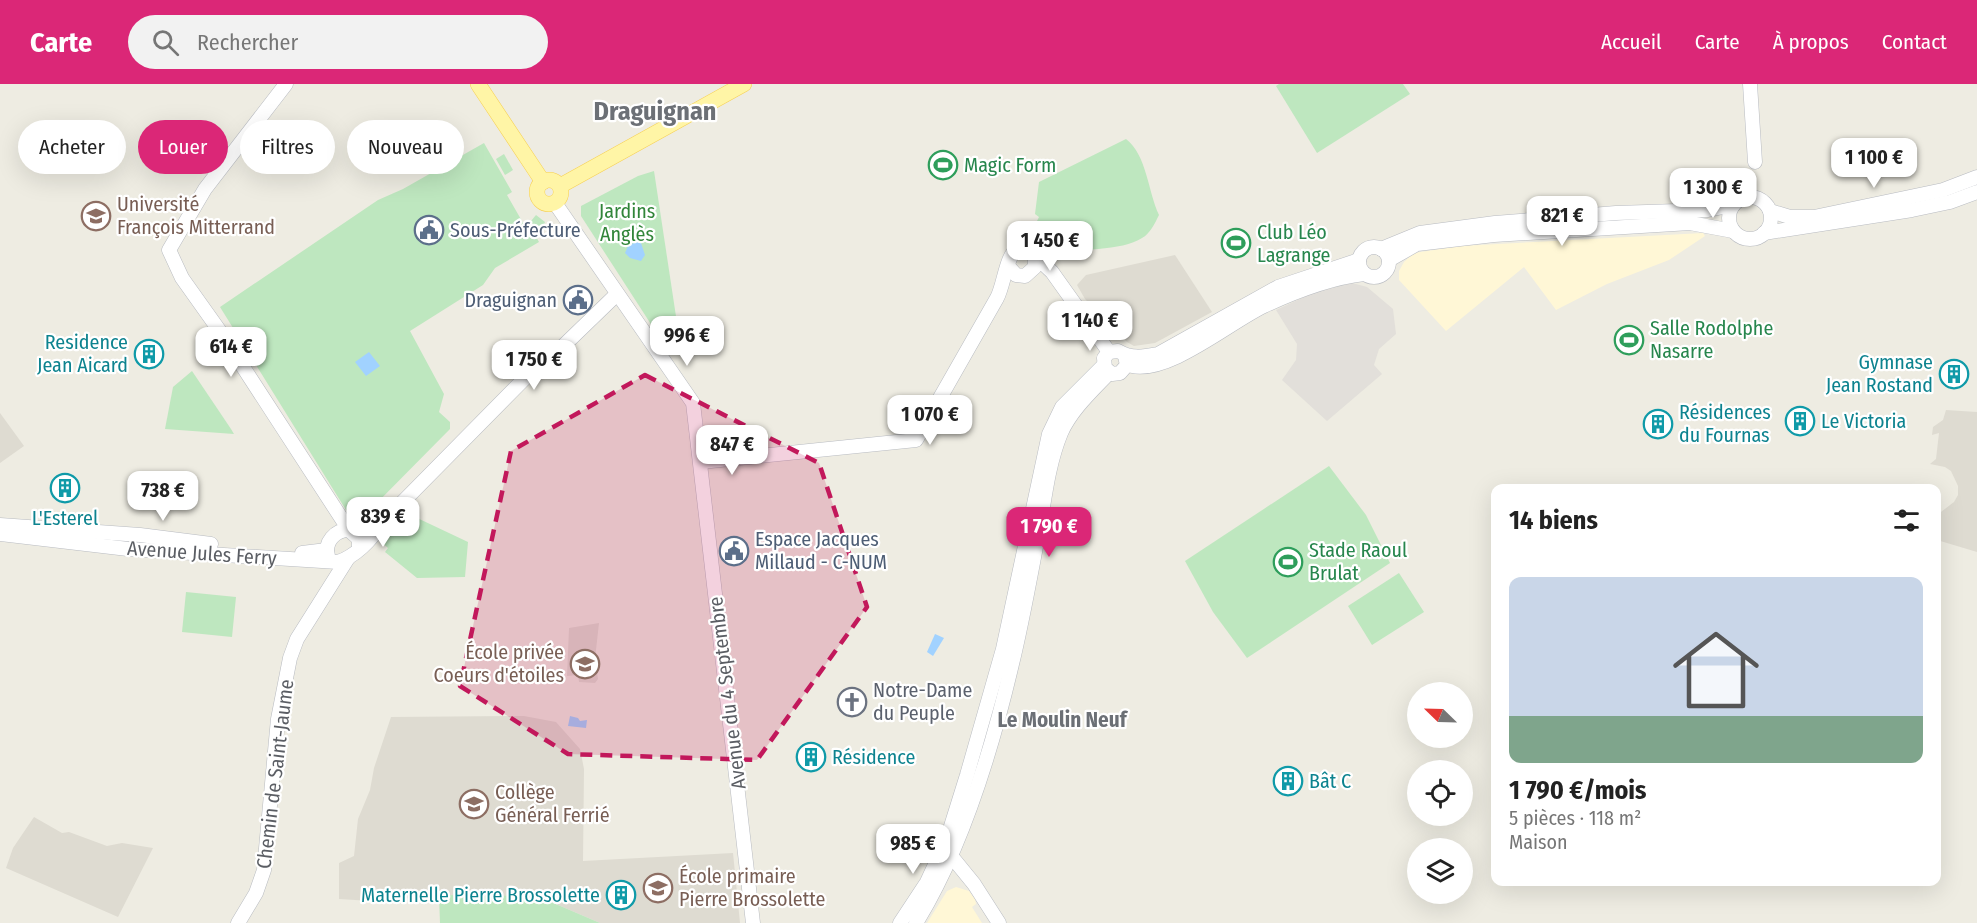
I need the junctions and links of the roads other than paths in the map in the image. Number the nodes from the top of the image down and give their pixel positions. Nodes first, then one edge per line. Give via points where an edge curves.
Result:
1 (286, 84) edge
2 (478, 84) edge
3 (744, 84) edge
4 (1750, 84) edge
5 (1755, 162) dead end
6 (1977, 177) edge
7 (543, 182) junction
8 (560, 186) junction
9 (1977, 192) edge
10 (555, 202) junction
11 (1732, 205) junction
12 (1770, 211) junction
13 (1733, 231) junction
14 (1764, 233) junction
15 (1385, 254) junction
16 (1035, 257) junction
17 (1359, 260) junction
18 (1018, 272) junction
19 (1364, 274) junction
20 (1059, 285) junction
21 (617, 294) junction
22 (1109, 352) junction
23 (1126, 360) junction
24 (1106, 369) junction
25 (701, 462) junction
26 (322, 490) junction
27 (0, 525) edge
28 (0, 534) edge
29 (335, 534) junction
30 (354, 537) junction
31 (348, 558) junction
32 (330, 561) junction
33 (327, 593) junction
34 (947, 840) junction
35 (952, 857) junction
36 (238, 923) edge
37 (753, 923) edge
38 (900, 923) edge
39 (916, 923) edge
40 (999, 923) edge

1 - 26 main road via 205,189 169,250 182,278
2 - 7 main road
3 - 8 main road
4 - 5 main road
6 - 12 main road via 1943,190 1814,217 1784,216
7 - 8 main road via 551,180
7 - 10 main road via 538,189 539,198 546,204
8 - 10 main road via 561,195
9 - 14 main road via 1912,210
10 - 21 main road, Avenue du 4 Septembre
11 - 12 main road via 1750,196 1763,201
11 - 13 main road via 1728,218
11 - 15 main road via 1708,210 1485,224 1420,233
12 - 14 main road via 1771,219
13 - 14 main road via 1749,239
13 - 15 main road via 1690,223 1494,235 1417,244
15 - 17 main road via 1367,249
15 - 19 main road via 1388,269 1381,276
16 - 18 main road via 1035,267
16 - 18 main road via 1026,249 1017,249 1010,255
16 - 20 main road via 1052,272
17 - 19 main road
17 - 23 main road via 1278,287 1158,354
18 - 20 main road
18 - 25 main road via 1002,289 916,440
19 - 23 main road via 1326,281 1273,302 1164,363 1139,367
20 - 22 main road
21 - 25 main road, Avenue du 4 Septembre via 693,402
21 - 30 main road via 533,370 380,525 369,541
22 - 23 main road via 1118,351
22 - 24 main road via 1104,358
23 - 24 main road via 1120,373
24 - 34 main road via 1062,407 1044,446 1003,649
24 - 35 main road via 1069,419 1055,451 1012,665
25 - 37 main road, Avenue du 4 Septembre
26 - 29 main road
26 - 30 main road
27 - 32 main road, Avenue Jules Ferry via 140,535 294,553
28 - 32 main road, Avenue Jules Ferry via 128,549
29 - 30 main road
29 - 32 main road, Chemin de Saint-Jaume
30 - 31 main road
31 - 32 main road
31 - 33 main road, Chemin de Saint-Jaume
32 - 33 main road, Chemin de Saint-Jaume
33 - 36 main road, Chemin de Saint-Jaume via 297,639 291,658 278,719 264,870
34 - 35 main road
34 - 38 main road via 927,882
35 - 39 main road
35 - 40 main road

